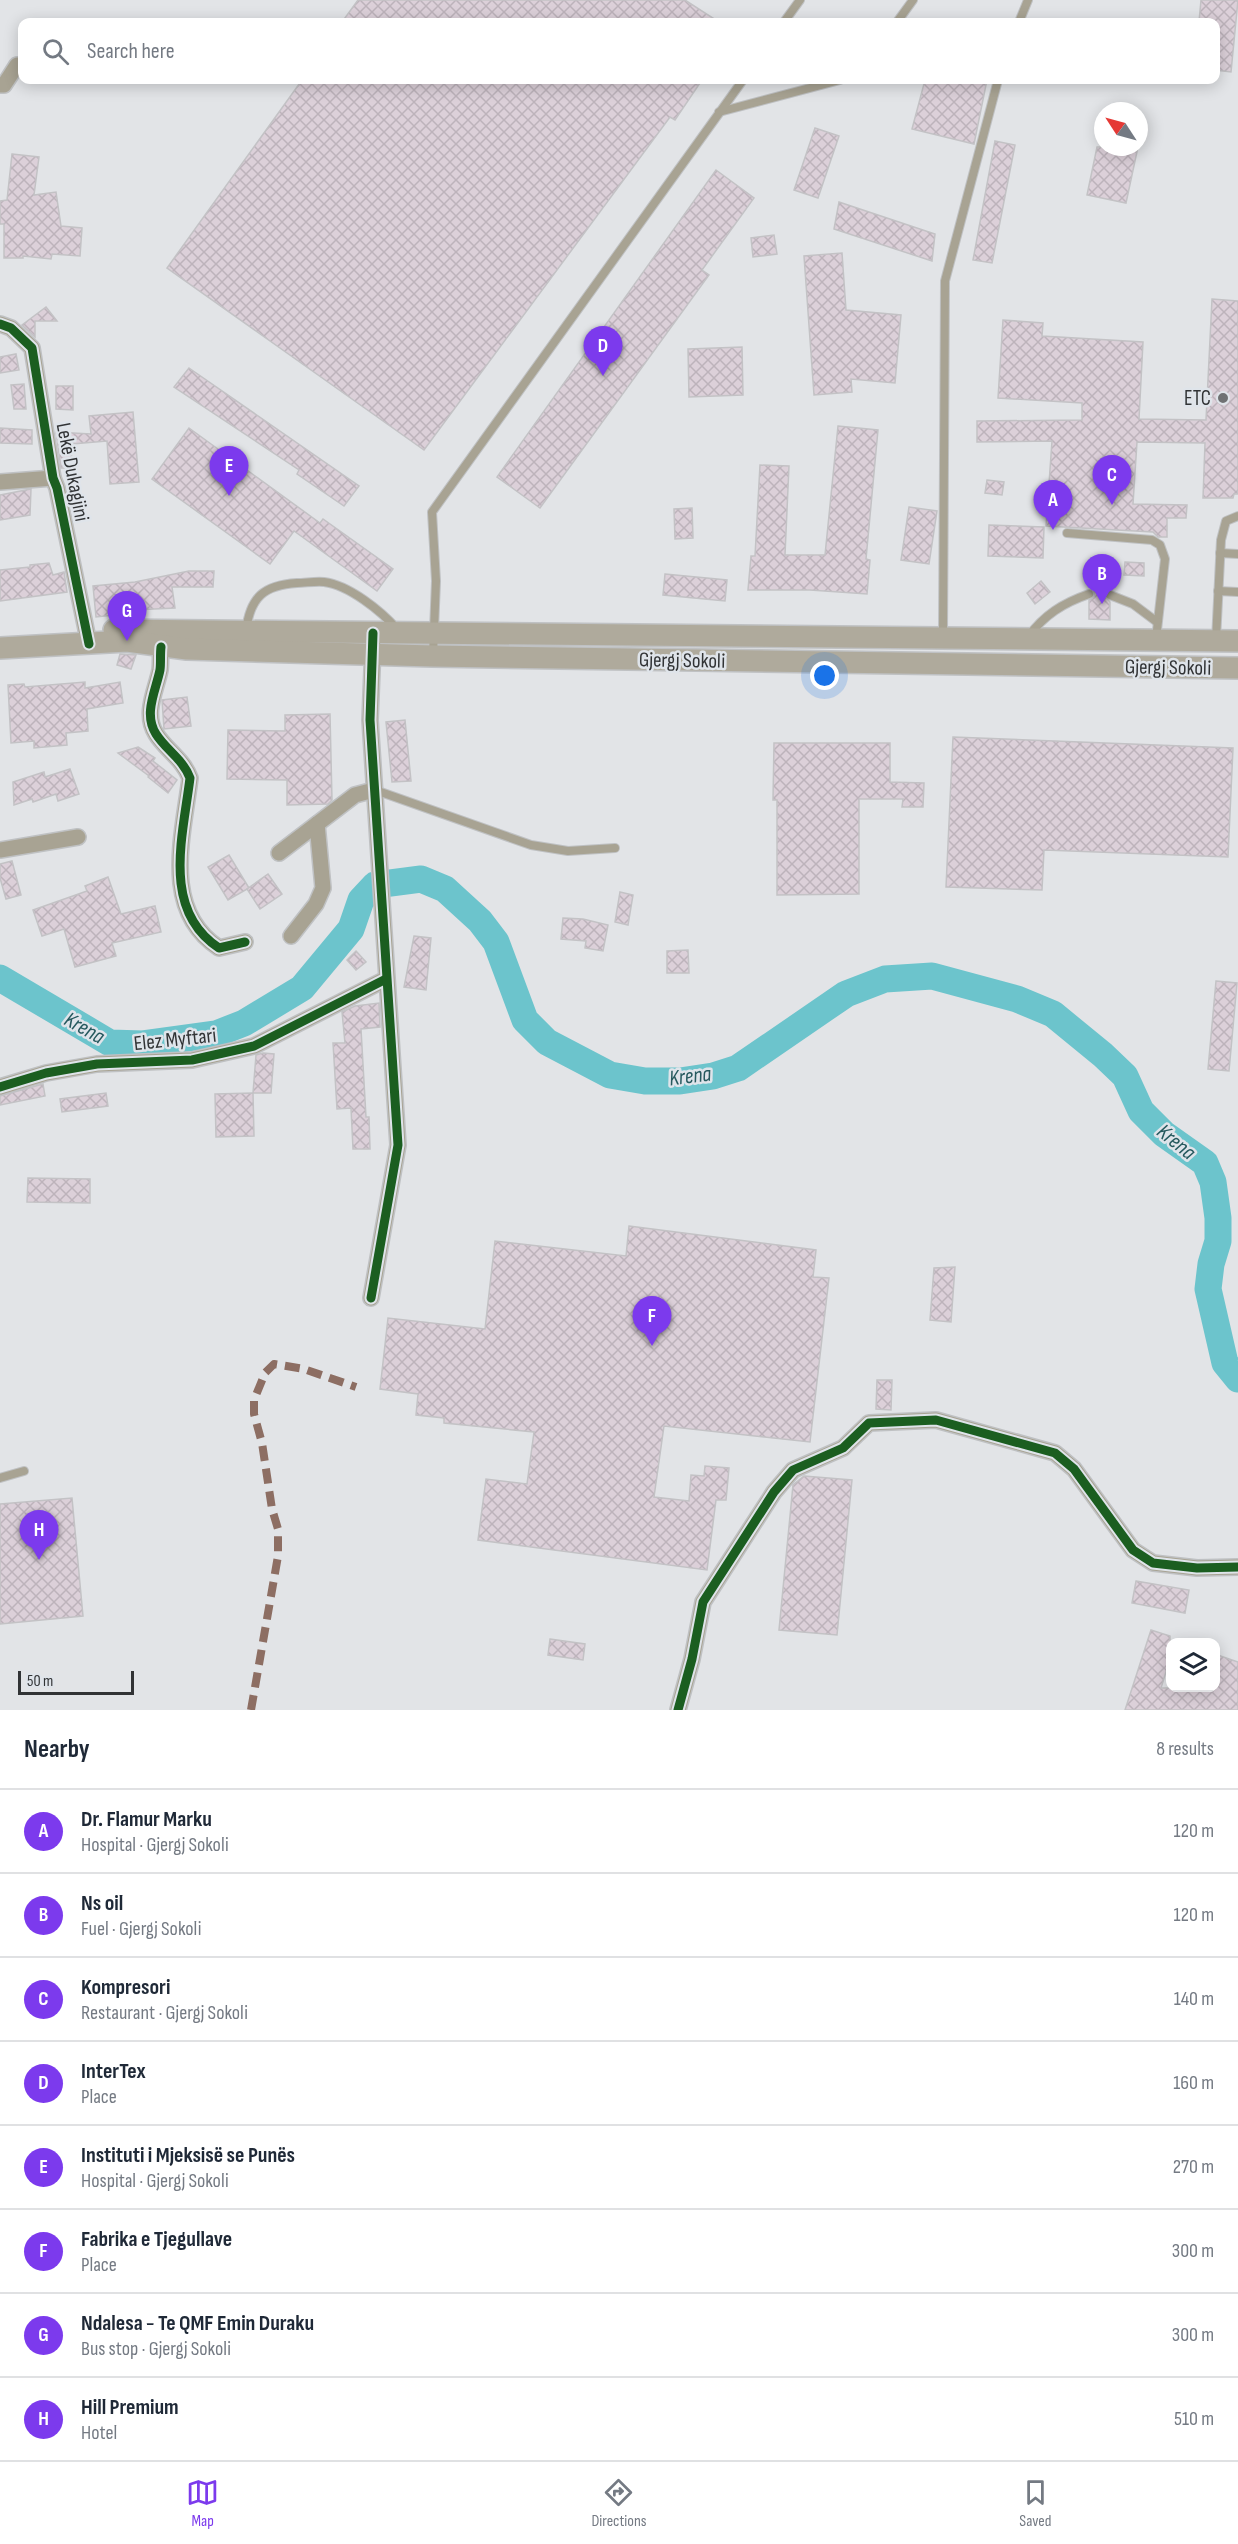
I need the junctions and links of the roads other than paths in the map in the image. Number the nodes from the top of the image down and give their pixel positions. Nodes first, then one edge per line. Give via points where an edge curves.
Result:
1 (800, 0) edge
2 (913, 0) edge
3 (1028, 0) edge
4 (787, 18) edge
5 (900, 18) edge
6 (1021, 18) edge
7 (17, 65) dead end
8 (740, 84) edge
9 (825, 84) edge
10 (997, 84) edge
11 (0, 85) edge
12 (719, 112) junction
13 (0, 324) edge
14 (53, 478) junction
15 (0, 482) edge
16 (1238, 516) edge
17 (1067, 533) dead end
18 (1220, 553) junction
19 (1238, 554) edge
20 (1218, 591) junction
21 (1238, 592) edge
22 (1089, 594) dead end
23 (1110, 595) dead end
24 (246, 631) junction
25 (1156, 631) junction
26 (373, 633) junction
27 (399, 633) junction
28 (434, 633) junction
29 (129, 635) junction
30 (0, 636) edge
31 (88, 638) junction
32 (943, 639) junction
33 (1026, 639) junction
34 (1216, 641) junction
35 (1238, 641) edge
36 (160, 647) junction
37 (0, 648) edge
38 (373, 654) junction
39 (432, 656) junction
40 (1238, 668) edge
41 (374, 790) junction
42 (317, 824) junction
43 (78, 837) dead end
44 (615, 848) dead end
45 (0, 850) edge
46 (279, 853) dead end
47 (291, 936) dead end
48 (246, 942) dead end
49 (386, 979) junction
50 (0, 1087) edge
51 (371, 1298) dead end
52 (24, 1471) dead end
53 (0, 1478) edge
54 (1238, 1567) edge
55 (678, 1710) edge

1 - 4 lane
2 - 5 lane
3 - 6 lane
7 - 11 street via 4,85
8 - 12 lane
9 - 12 lane
10 - 32 lane via 945,281
12 - 28 lane via 432,512
13 - 14 street, Lekë Dukagjini via 11,328 32,348
14 - 15 street
14 - 31 street, Lekë Dukagjini
16 - 18 lane via 1228,518 1224,525
17 - 25 lane via 1152,540 1160,545 1166,559
18 - 19 lane
18 - 20 lane
20 - 21 lane
20 - 34 lane
22 - 33 lane via 1050,613
23 - 25 lane via 1133,604
24 - 26 main road, Gjergj Sokoli
24 - 27 lane via 248,617 263,592 277,585 325,582 349,591 383,613
24 - 29 main road, Gjergj Sokoli
25 - 33 main road, Gjergj Sokoli
25 - 34 main road, Gjergj Sokoli
26 - 27 main road, Gjergj Sokoli
26 - 38 street
27 - 28 main road, Gjergj Sokoli
28 - 32 main road, Gjergj Sokoli
28 - 39 lane
29 - 31 main road
29 - 36 main road, Gjergj Sokoli
30 - 31 main road
31 - 37 main road
32 - 33 main road, Gjergj Sokoli
34 - 35 main road, Gjergj Sokoli
36 - 38 main road, Gjergj Sokoli
36 - 48 street via 160,669 151,699 152,723 155,734 186,768 190,778 179,874 186,908 204,938 219,948
38 - 39 main road, Gjergj Sokoli
38 - 41 street via 370,720
39 - 40 main road, Gjergj Sokoli
41 - 42 street via 355,795
41 - 44 lane via 531,845 568,851
41 - 49 street
42 - 46 street
42 - 47 street via 323,888 316,904
43 - 45 street
49 - 50 street, Elez Myftari via 254,1046 192,1060 97,1064 46,1073
49 - 51 street via 398,1145
52 - 53 lane
54 - 55 street via 1153,1563 1133,1550 1074,1469 1055,1453 936,1420 869,1423 843,1448 793,1470 774,1492 703,1602

